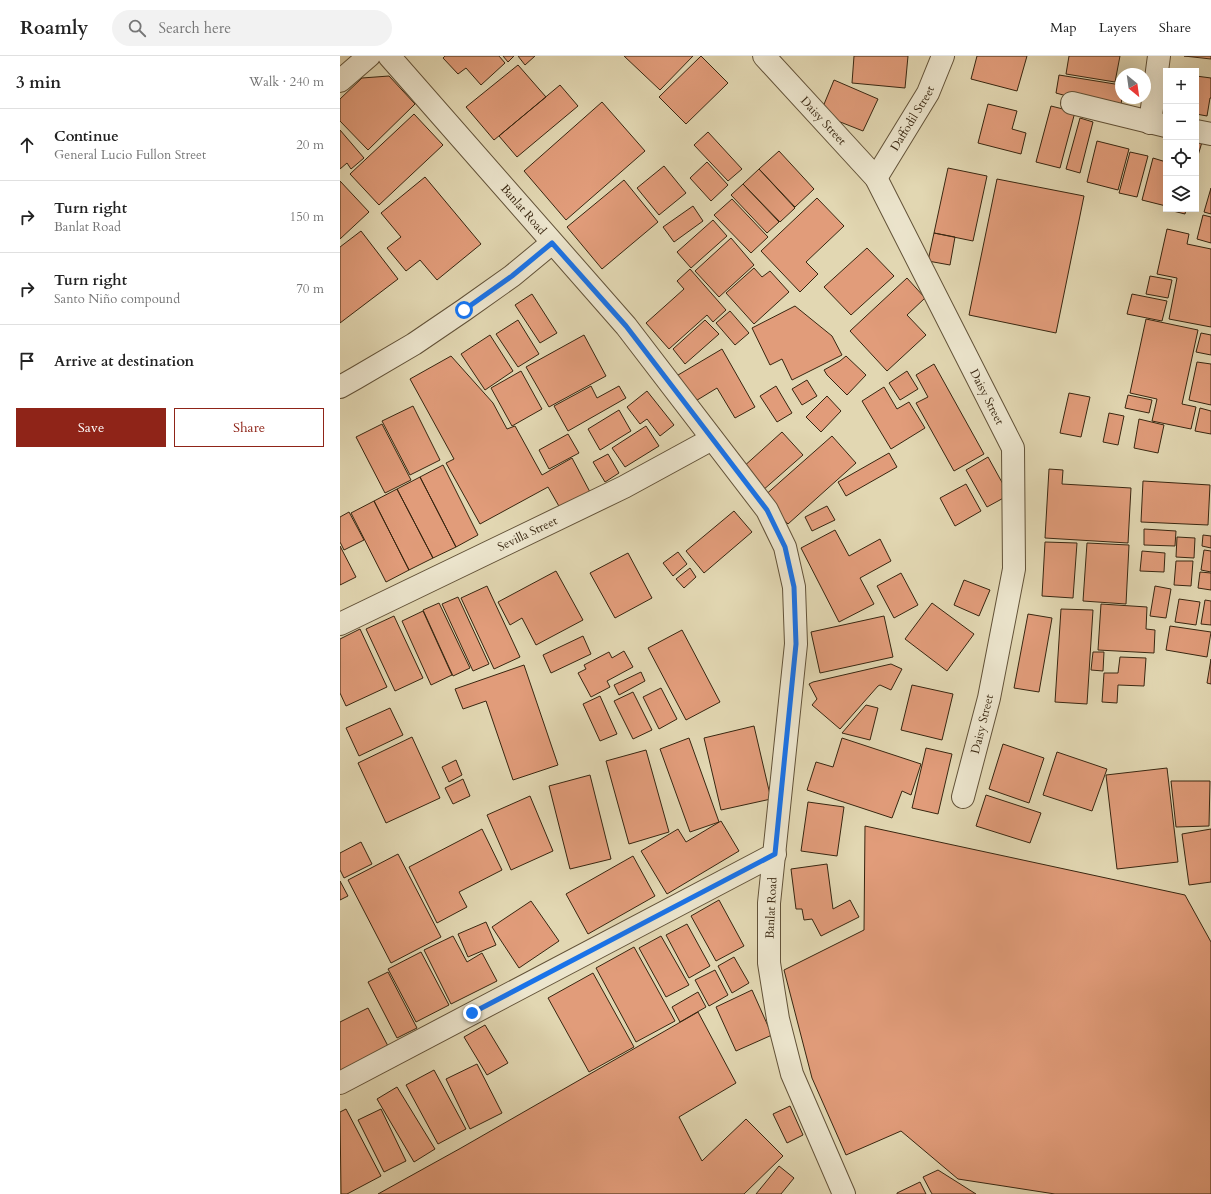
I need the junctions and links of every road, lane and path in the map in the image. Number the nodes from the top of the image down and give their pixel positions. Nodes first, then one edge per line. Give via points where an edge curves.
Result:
1 (369, 56) edge
2 (389, 56) edge
3 (764, 56) edge
4 (943, 56) edge
5 (1159, 56) edge
6 (340, 81) edge
7 (1072, 103) dead end
8 (1158, 124) edge
9 (1199, 132) edge
10 (1211, 134) edge
11 (876, 178) junction
12 (552, 243) junction
13 (340, 387) edge
14 (712, 439) junction
15 (340, 624) edge
16 (963, 797) dead end
17 (775, 854) junction
18 (340, 1083) edge
19 (839, 1191) edge

1 - 6 street
2 - 12 street, Banlat Road
3 - 11 street, Daisy Street
4 - 11 street, Daffodil Street via 928,93
5 - 8 street
7 - 8 street
9 - 10 street
11 - 16 street, Daisy Street via 1013,448 1014,569 989,698
12 - 13 street via 458,315
12 - 14 street, Banlat Road via 626,326
14 - 15 street, Sevilla Street via 624,487
14 - 17 street, Banlat Road via 767,510 785,547 794,587 796,644
17 - 18 street
17 - 19 street, Banlat Road via 770,903 769,963 778,1019 792,1074

